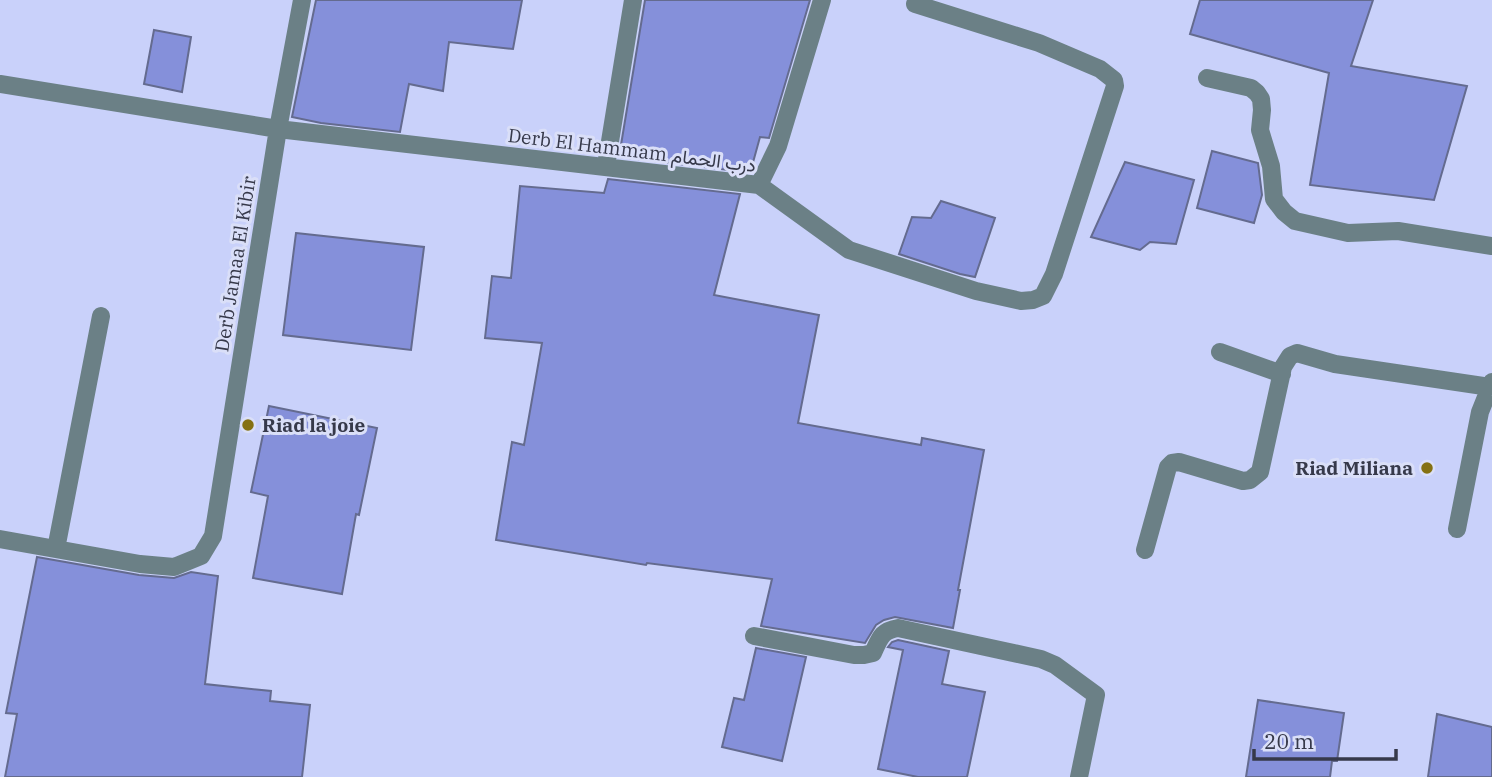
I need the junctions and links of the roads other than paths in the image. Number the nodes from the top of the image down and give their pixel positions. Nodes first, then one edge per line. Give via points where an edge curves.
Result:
1 (302, 0) edge
2 (633, 0) edge
3 (822, 0) edge
4 (915, 4) dead end
5 (1207, 78) dead end
6 (0, 84) edge
7 (278, 129) junction
8 (606, 166) junction
9 (759, 185) junction
10 (1492, 246) edge
11 (101, 316) dead end
12 (1220, 352) dead end
13 (1282, 374) junction
14 (1491, 384) edge
15 (1457, 529) dead end
16 (0, 539) edge
17 (56, 549) junction
18 (1145, 550) dead end
19 (754, 636) dead end
20 (1079, 777) edge

1 - 7 street, Derb Jamaa El Kibir
2 - 8 street
3 - 9 street via 778,146
4 - 9 street, Derb El Hammam درب الحمام via 1039,43 1100,69 1114,80 1054,274 1043,296 1021,301 987,294 849,250
5 - 10 street via 1257,93 1274,199 1295,221 1348,233 1398,231
6 - 7 street, Derb El Hammam درب الحمام
7 - 8 street, Derb El Hammam درب الحمام
7 - 17 street, Derb Jamaa El Kibir via 214,536 201,556 174,567
8 - 9 street, Derb El Hammam درب الحمام
11 - 17 street
12 - 13 street
13 - 14 street via 1286,361 1297,353 1335,364
13 - 18 street via 1260,472 1243,481 1172,463
14 - 15 street via 1480,412
16 - 17 street
19 - 20 street via 864,655 873,653 881,635 898,628 1055,665 1096,695

